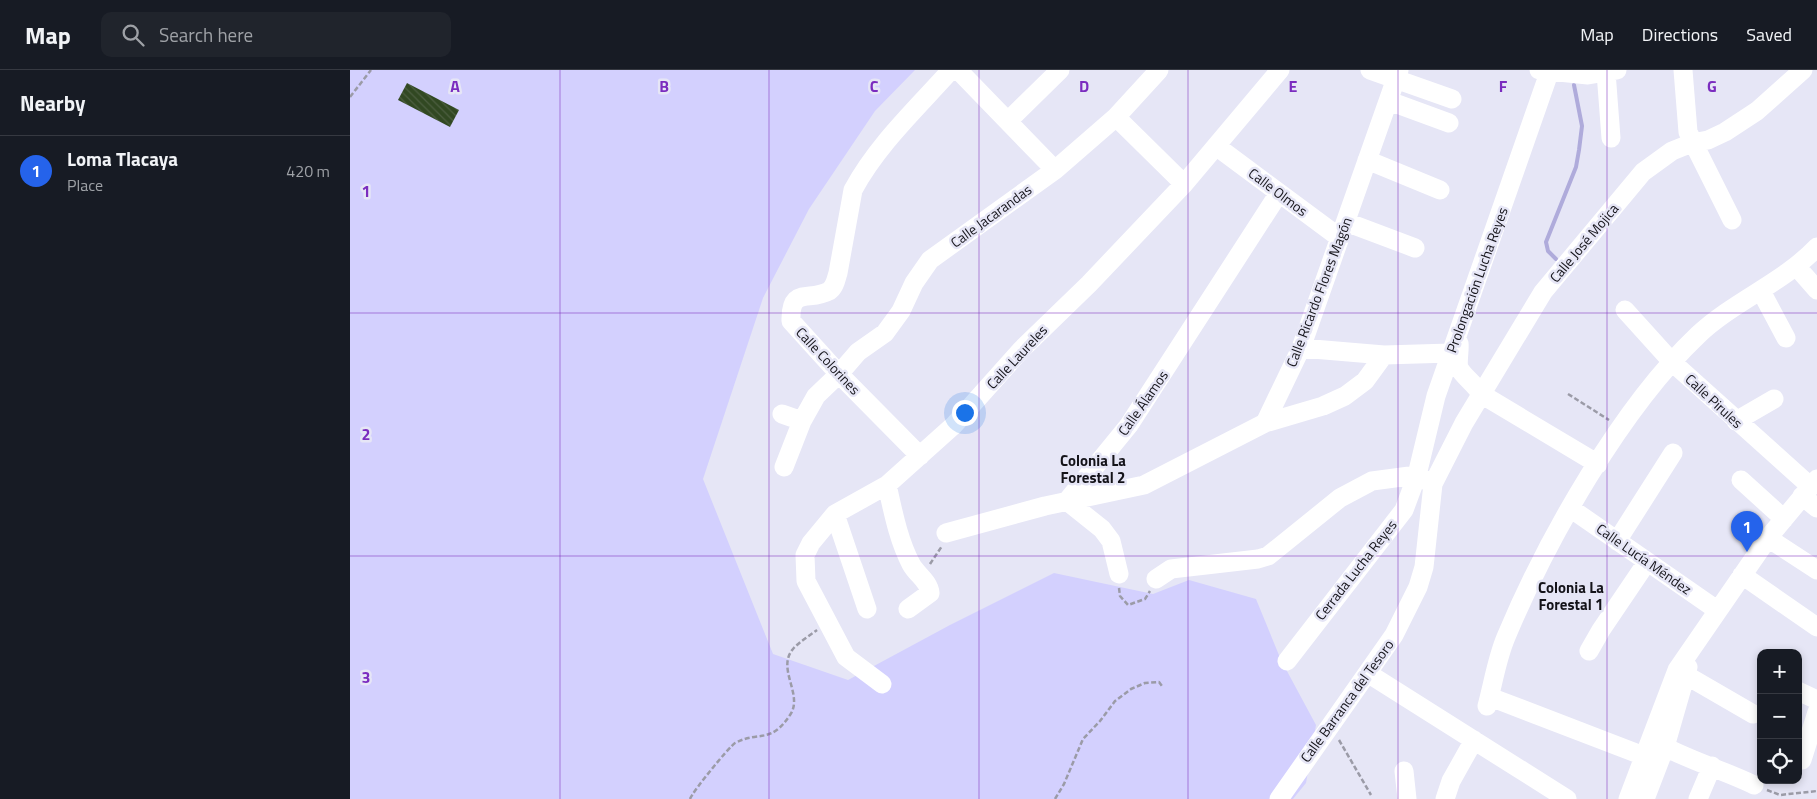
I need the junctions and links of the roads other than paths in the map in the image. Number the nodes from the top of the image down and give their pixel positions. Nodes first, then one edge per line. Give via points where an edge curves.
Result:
1 (951, 70) edge
2 (958, 70) edge
3 (1060, 70) edge
4 (1159, 70) edge
5 (1280, 70) edge
6 (1370, 70) edge
7 (1683, 70) edge
8 (1803, 70) edge
9 (1546, 71) edge
10 (1612, 71) edge
11 (1397, 75) edge
12 (1452, 99) dead end
13 (1389, 101) junction
14 (1116, 117) junction
15 (1009, 120) junction
16 (1449, 123) dead end
17 (1611, 138) dead end
18 (1692, 143) junction
19 (1216, 146) junction
20 (1367, 160) junction
21 (1055, 170) junction
22 (1184, 184) junction
23 (1440, 190) dead end
24 (1279, 193) junction
25 (1732, 220) dead end
26 (1343, 230) junction
27 (1817, 247) edge
28 (1415, 248) dead end
29 (1796, 266) junction
30 (1817, 290) edge
31 (1761, 292) junction
32 (1625, 310) dead end
33 (1459, 332) junction
34 (1786, 338) dead end
35 (1301, 348) junction
36 (1451, 353) junction
37 (1384, 355) junction
38 (1672, 362) junction
39 (839, 374) junction
40 (1481, 394) junction
41 (1774, 399) dead end
42 (782, 414) dead end
43 (802, 421) junction
44 (1736, 421) junction
45 (1265, 422) junction
46 (1673, 453) dead end
47 (920, 456) junction
48 (1598, 464) junction
49 (784, 468) dead end
50 (1425, 479) junction
51 (1741, 480) dead end
52 (887, 485) junction
53 (1810, 487) edge
54 (1067, 501) junction
55 (1570, 508) junction
56 (1817, 508) edge
57 (1784, 519) junction
58 (829, 520) junction
59 (1768, 538) junction
60 (944, 539) road end
61 (1618, 541) junction
62 (1647, 562) junction
63 (1817, 570) edge
64 (1119, 574) road end
65 (1742, 575) junction
66 (1156, 579) road end
67 (867, 609) dead end
68 (908, 609) dead end
69 (1717, 610) junction
70 (1817, 627) edge
71 (1589, 652) dead end
72 (1287, 661) dead end
73 (1681, 673) junction
74 (1369, 674) junction
75 (882, 684) dead end
76 (1802, 694) edge
77 (1817, 700) edge
78 (1817, 712) edge
79 (1753, 714) dead end
80 (1474, 740) junction
81 (1665, 747) junction
82 (1644, 756) junction
83 (1802, 760) dead end
84 (1712, 766) junction
85 (1404, 771) dead end
86 (1754, 784) road end
87 (1279, 799) edge
88 (1407, 799) edge
89 (1445, 799) edge
90 (1567, 799) edge
91 (1628, 799) edge
92 (1645, 799) edge
93 (1698, 799) edge

1 - 39 street, Calle Colorines via 877,152 856,185 834,286 829,291 799,297 793,303 791,321
2 - 15 street
3 - 15 street
4 - 14 street, Calle Jacarandas
5 - 19 street, Calle Laureles
6 - 11 street
7 - 18 street via 1685,116
8 - 18 street, Calle José Mojica via 1757,111 1725,132
9 - 10 street via 1588,75
9 - 33 street, Prolongación Lucha Reyes
10 - 17 street
11 - 12 street
11 - 13 street, Calle Ricardo Flores Magón
13 - 16 street
13 - 20 street, Calle Ricardo Flores Magón
14 - 21 street, Calle Jacarandas
14 - 22 street
15 - 21 street
18 - 25 street
18 - 40 street, Calle José Mojica via 1672,151 1643,172 1576,251 1543,292
19 - 22 street, Calle Laureles
19 - 24 street, Calle Olmos
20 - 23 street
20 - 26 street, Calle Ricardo Flores Magón
21 - 39 street, Calle Jacarandas via 930,260 885,333 858,352
22 - 47 street, Calle Laureles via 1021,350 954,425
24 - 26 street, Calle Olmos
24 - 54 street, Calle Álamos via 1128,425
26 - 28 street, Calle Olmos
26 - 35 street, Calle Ricardo Flores Magón
27 - 29 street
29 - 30 street
29 - 31 street
31 - 34 street
31 - 38 street via 1721,316
32 - 38 street, Calle Pirules
33 - 36 street, Prolongación Lucha Reyes
33 - 40 street via 1459,368 1475,383
35 - 37 street
35 - 45 street, Calle Ricardo Flores Magón
36 - 37 street
36 - 50 street, Prolongación Lucha Reyes via 1431,416
37 - 45 street via 1365,381 1345,396 1323,406
38 - 44 street, Calle Pirules
38 - 48 street via 1621,428
39 - 43 street, Calle Jacarandas via 816,396
39 - 47 street, Calle Colorines
40 - 48 street
40 - 50 street, Calle José Mojica
41 - 44 street
42 - 43 street
43 - 49 street, Calle Jacarandas
44 - 53 street, Calle Pirules
45 - 54 street via 1144,486
46 - 61 street
47 - 52 street, Calle Laureles
48 - 55 street
50 - 66 street via 1372,481 1340,498 1268,556 1171,568
50 - 72 street, Cerrada Lucha Reyes
50 - 74 street, Calle Barranca del Tesoro via 1424,567 1418,587 1394,635
51 - 57 street
52 - 58 street, Calle Laureles
52 - 68 street via 895,523 911,565 926,586
53 - 56 street, Calle Pirules
53 - 57 street
54 - 60 street via 987,520
54 - 64 street via 1102,529 1111,541
55 - 61 street, Calle Lucía Méndez
55 - 82 street via 1505,639 1488,702
57 - 59 street
58 - 67 street
58 - 75 street, Calle Laureles via 805,555 806,581 846,657
59 - 63 street
59 - 65 street
61 - 62 street, Calle Lucía Méndez
62 - 69 street, Calle Lucía Méndez
62 - 71 street
65 - 69 street
65 - 70 street
69 - 73 street
73 - 79 street
73 - 81 street
73 - 82 street
74 - 80 street
74 - 87 street, Calle Barranca del Tesoro
76 - 77 street
78 - 83 street
80 - 89 street via 1451,781
80 - 90 street
81 - 84 street
81 - 92 street
82 - 91 street
84 - 86 street
84 - 93 street
85 - 88 street

